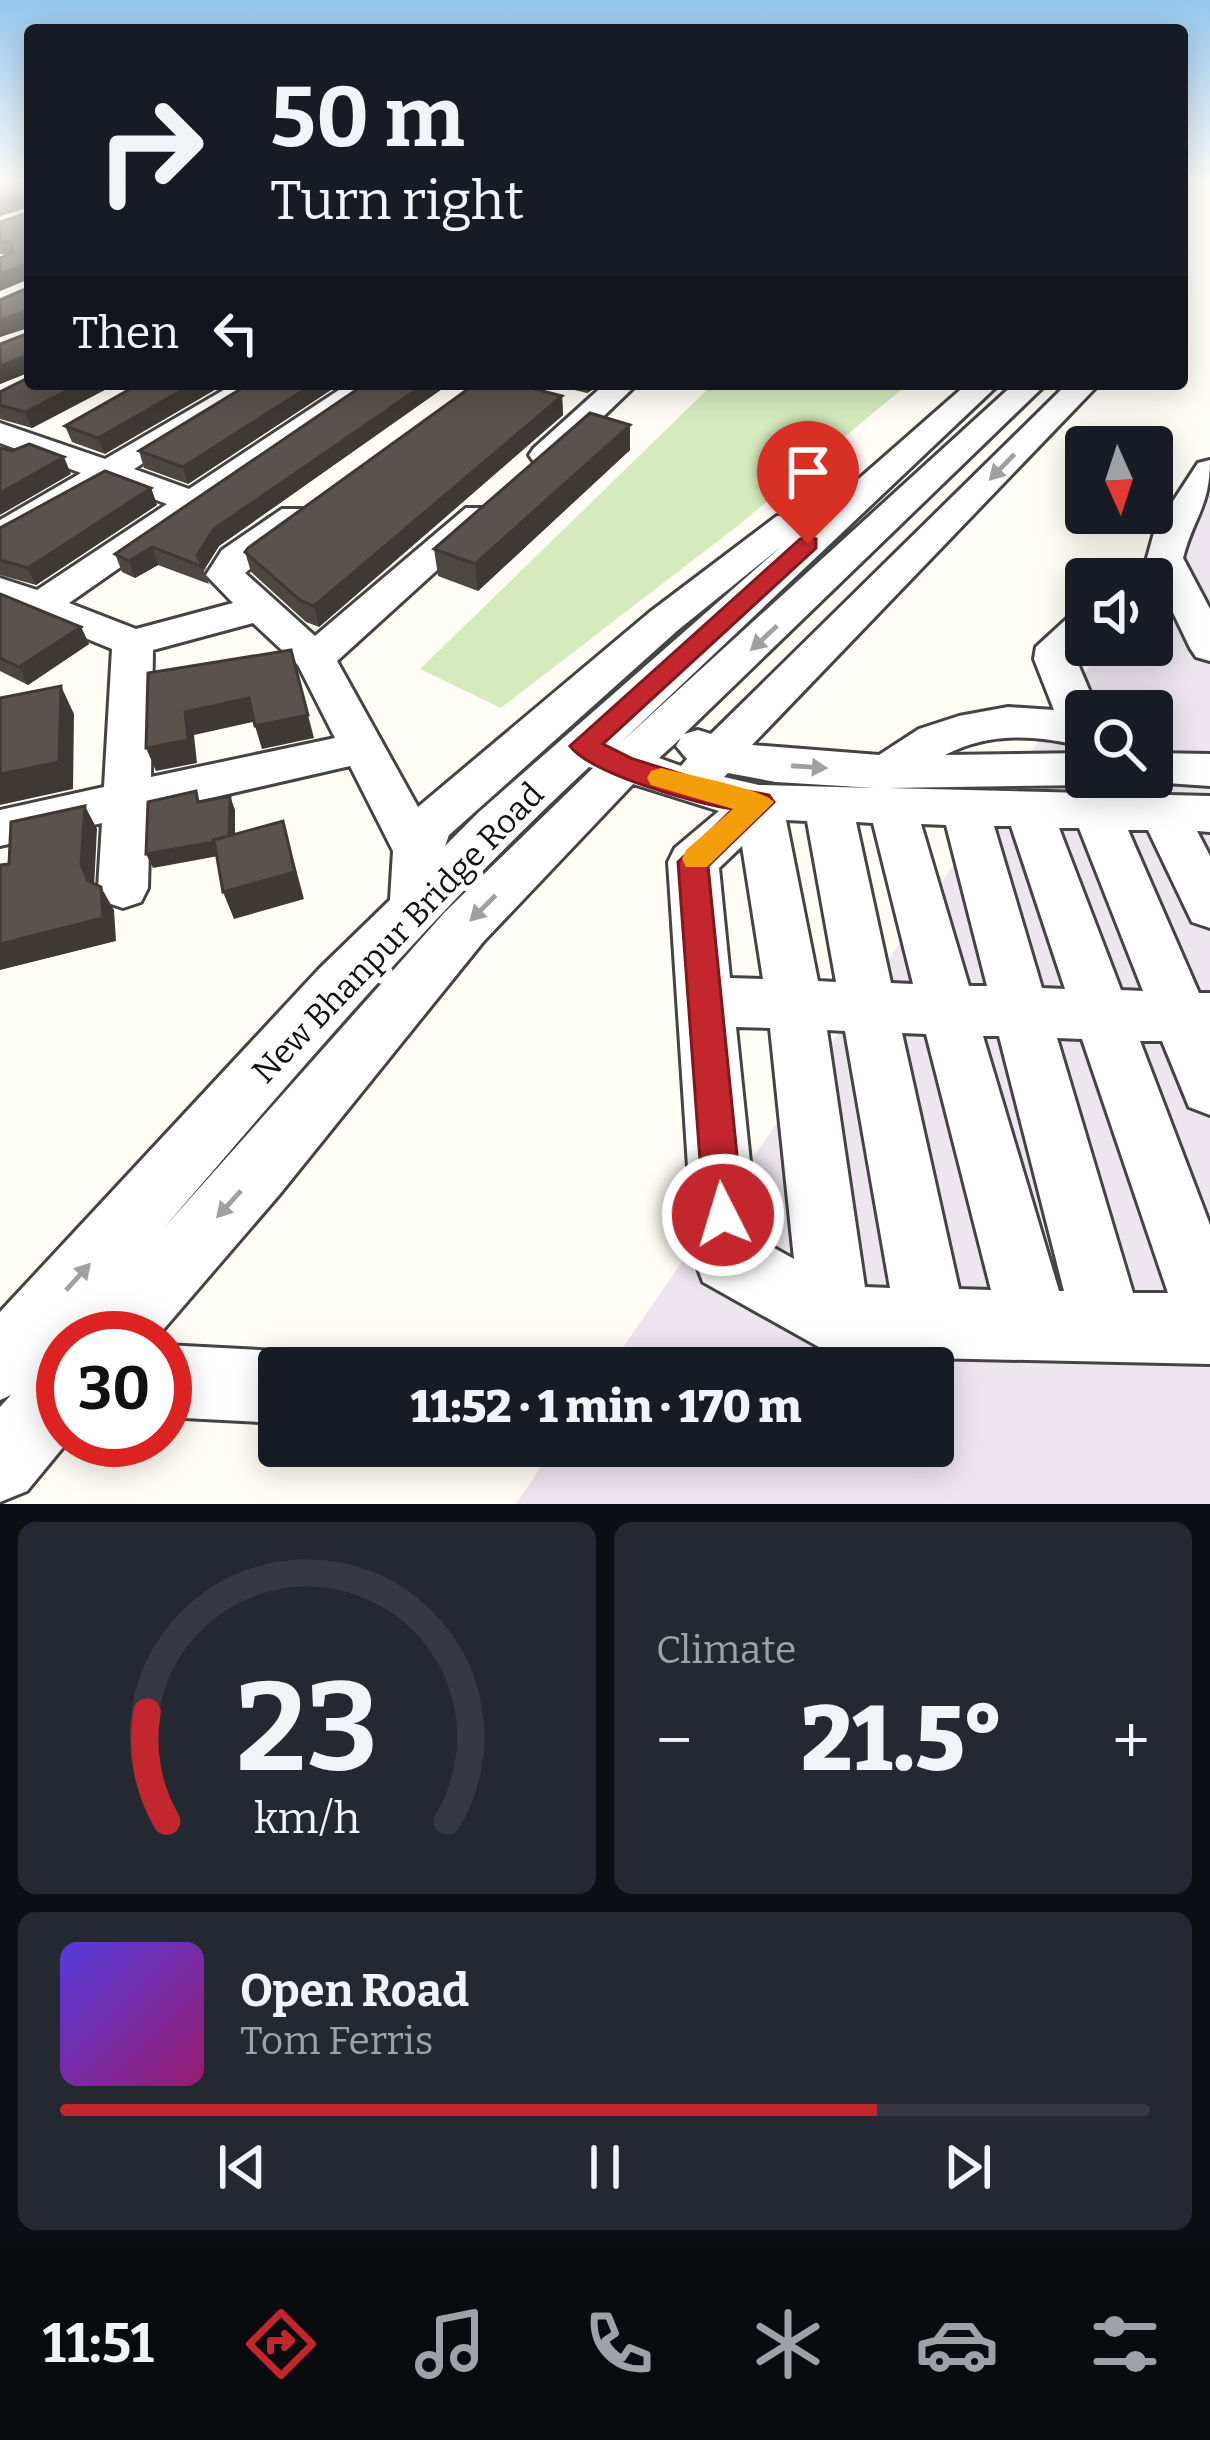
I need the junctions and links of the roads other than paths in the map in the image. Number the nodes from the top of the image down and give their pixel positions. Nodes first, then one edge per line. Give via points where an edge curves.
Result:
1 (245, 390) edge
2 (359, 390) edge
3 (616, 390) edge
4 (947, 390) edge
5 (977, 390) edge
6 (1024, 390) edge
7 (1078, 390) edge
8 (557, 400) edge
9 (597, 410) junction
10 (71, 424) edge
11 (0, 433) edge
12 (33, 445) junction
13 (0, 463) edge
14 (107, 472) junction
15 (1208, 473) edge
16 (328, 491) edge
17 (190, 501) junction
18 (0, 536) edge
19 (1158, 558) edge
20 (0, 590) edge
21 (1173, 596) edge
22 (39, 606) junction
23 (258, 609) junction
24 (1065, 640) edge
25 (133, 643) junction
26 (1210, 648) edge
27 (315, 658) junction
28 (1065, 690) edge
29 (623, 711) junction
30 (584, 746) junction
31 (360, 748) junction
32 (1065, 764) edge
33 (702, 771) junction
34 (1065, 780) edge
35 (1177, 782) edge
36 (891, 787) junction
37 (1103, 798) edge
38 (125, 799) junction
39 (759, 802) junction
40 (828, 804) junction
41 (965, 808) junction
42 (1029, 809) junction
43 (0, 827) edge
44 (418, 851) junction
45 (123, 888) dead end
46 (415, 907) junction
47 (1210, 908) edge
48 (705, 1003) junction
49 (795, 1005) junction
50 (868, 1006) junction
51 (948, 1009) junction
52 (1022, 1012) junction
53 (1102, 1015) junction
54 (1195, 1018) edge
55 (1210, 1087) edge
56 (133, 1311) edge
57 (1210, 1316) edge
58 (835, 1321) junction
59 (931, 1321) junction
60 (1034, 1324) junction
61 (1108, 1327) junction
62 (1210, 1329) edge
63 (0, 1364) edge
64 (192, 1382) edge
65 (258, 1386) edge
66 (36, 1422) edge
67 (0, 1464) edge

1 - 14 street
2 - 17 street
3 - 9 street
4 - 29 street
5 - 29 street, New Bhanpur Bridge Road
6 -> 29 street, New Bhanpur Bridge Road
7 -> 33 street
8 - 9 street
9 - 27 street
10 - 12 street
11 - 12 street
12 - 13 street
12 - 14 street
14 - 17 street
14 - 18 street
15 - 19 street
16 - 23 street via 236,558 225,575
17 - 22 street
20 - 22 street
21 - 26 street
22 - 25 street
23 - 25 street
23 - 27 street
24 - 28 street via 1055,659
25 - 38 street
27 - 31 street
29 - 30 street, New Bhanpur Bridge Road
29 - 33 street
30 - 33 street
30 - 44 street via 429,825
30 - 46 street, New Bhanpur Bridge Road
30 -> 56 street, New Bhanpur Bridge Road via 464,927
31 - 38 street
31 - 44 street
32 - 36 street
33 -> 36 street via 819,768
33 - 39 street
34 - 42 street
35 - 47 street
36 - 40 street
36 - 41 street
36 - 51 street
37 - 54 street
38 - 43 street
38 - 45 street
39 - 40 street
39 - 48 street via 693,862
39 - 49 street
40 - 50 street
41 - 42 street
41 - 52 street
42 - 53 street
44 - 46 street
63 -> 46 street, New Bhanpur Bridge Road
48 - 49 street
48 - 58 street via 727,1258
49 - 50 street
49 - 58 street
50 - 51 street
50 - 59 street
51 - 52 street
51 - 60 street
52 - 53 street
52 - 61 street
53 - 54 street
53 - 57 street
54 - 55 street
58 - 59 street
59 - 60 street
60 - 61 street
61 - 62 street
64 - 65 street
66 - 67 street

